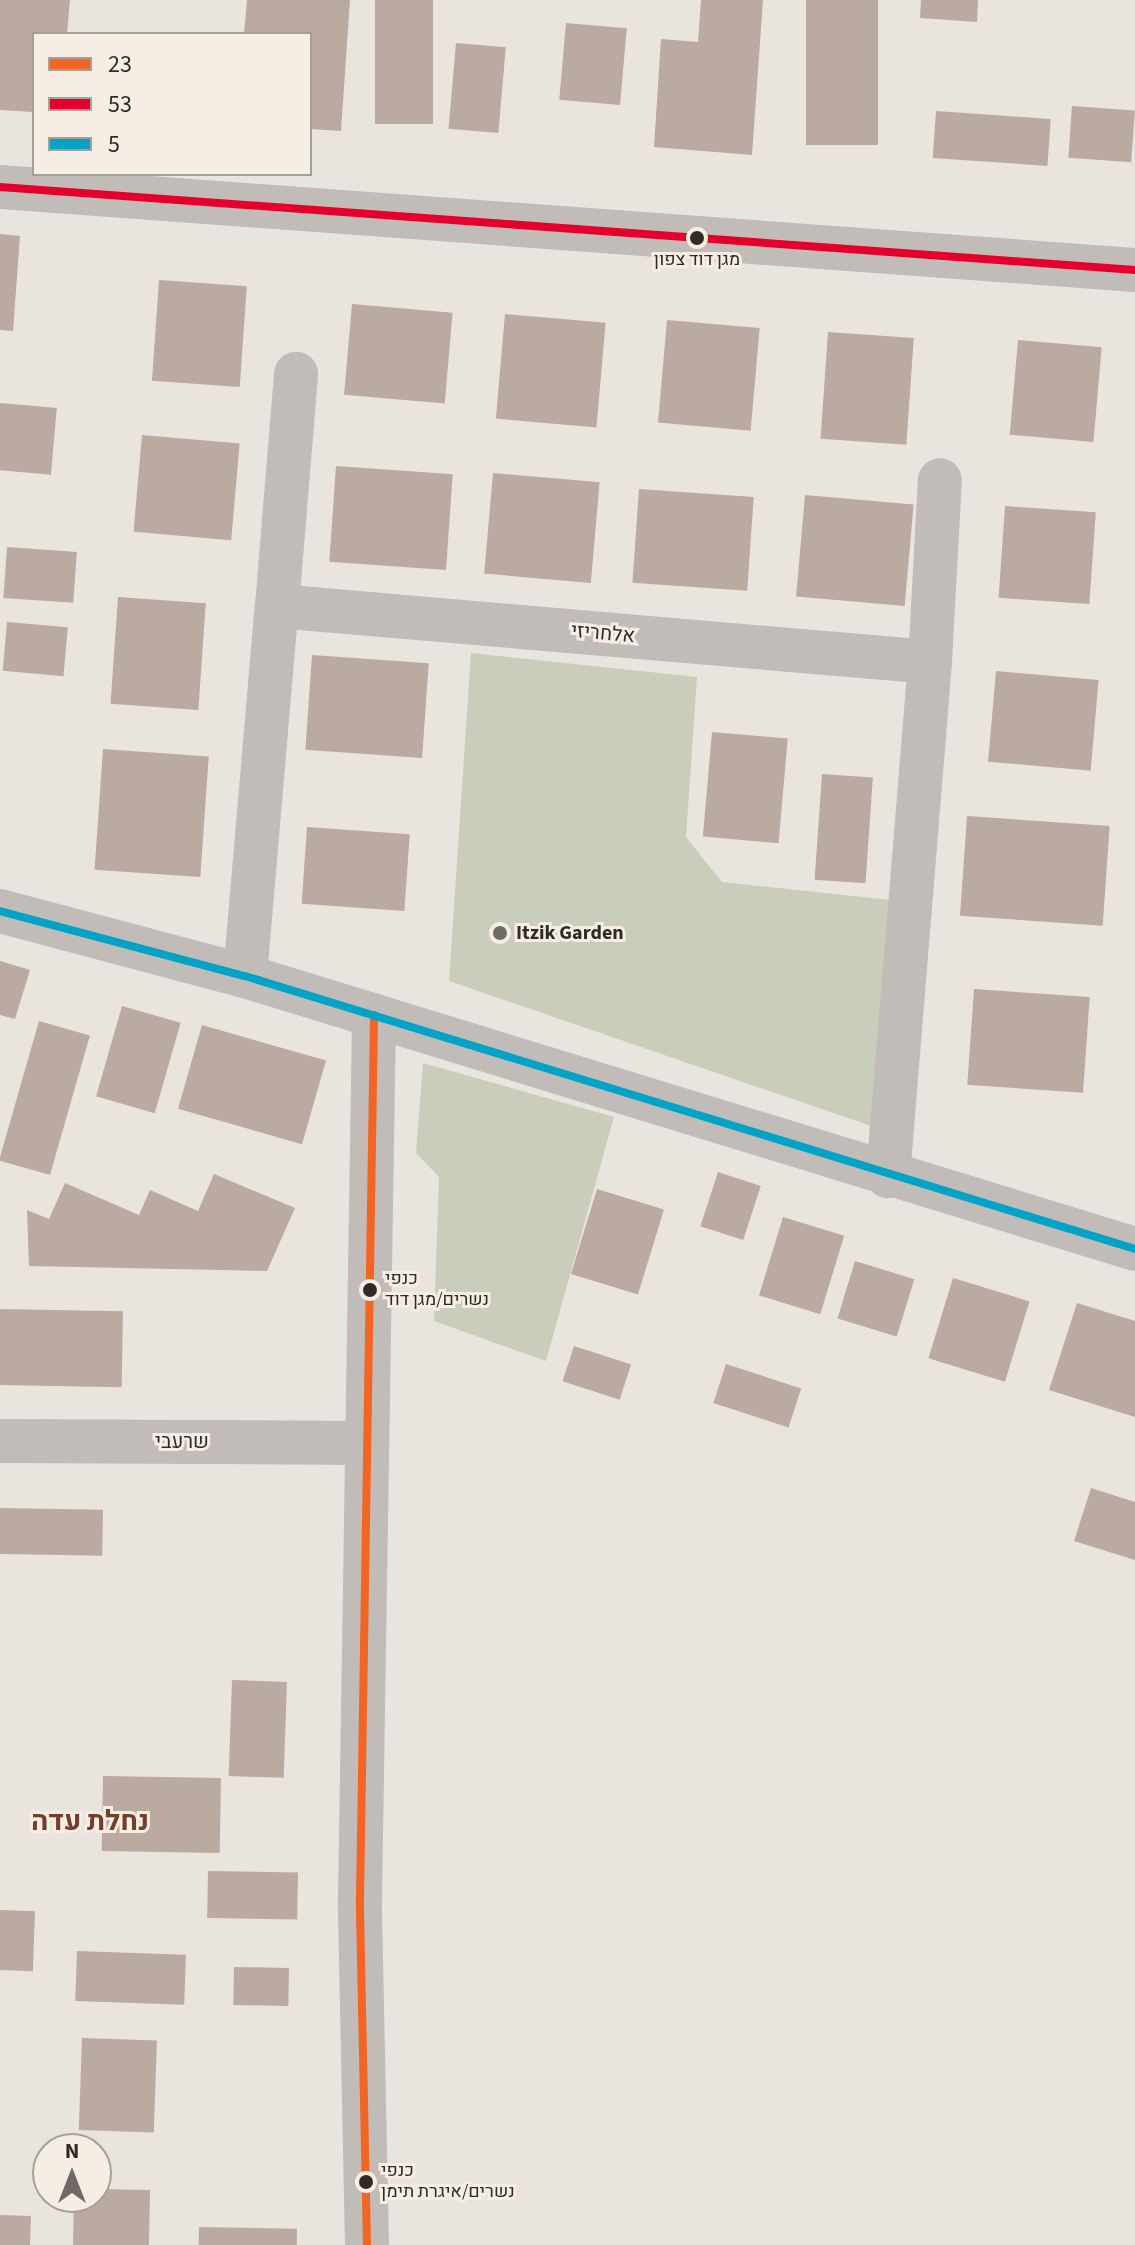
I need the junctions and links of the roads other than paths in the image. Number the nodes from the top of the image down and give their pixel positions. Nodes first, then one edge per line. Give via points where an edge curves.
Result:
1 (0, 187) edge
2 (1135, 270) edge
3 (296, 374) dead end
4 (940, 480) dead end
5 (277, 606) junction
6 (930, 662) junction
7 (0, 911) edge
8 (245, 976) junction
9 (374, 1015) junction
10 (888, 1176) junction
11 (1135, 1249) edge
12 (0, 1441) edge
13 (365, 1443) junction
14 (367, 2245) edge

1 - 2 street
3 - 5 street
4 - 6 street
5 - 6 street, אלחריזי
5 - 8 street
6 - 10 street
7 - 8 street
8 - 9 street
9 - 10 street
9 - 13 street
10 - 11 street
12 - 13 street, שרעבי
13 - 14 street via 360,1900

